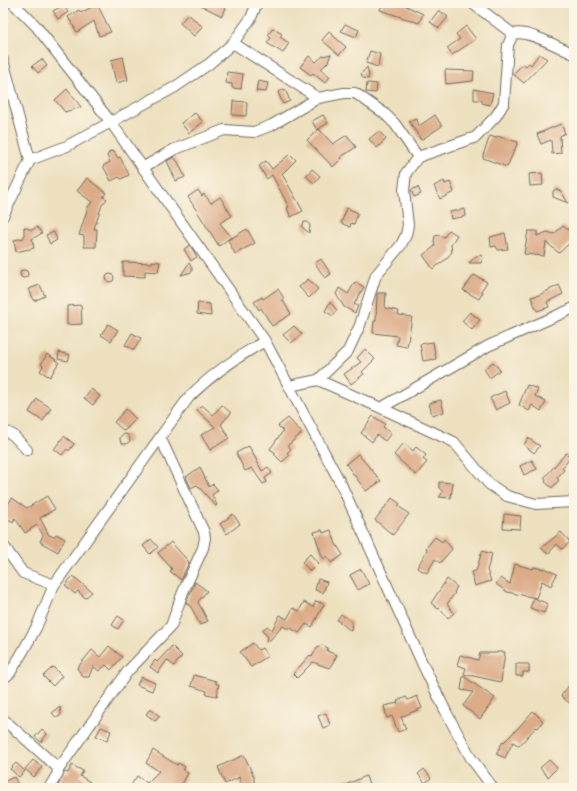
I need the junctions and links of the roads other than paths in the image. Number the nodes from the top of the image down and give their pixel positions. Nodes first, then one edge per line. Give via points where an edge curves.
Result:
1 (13, 3) edge
2 (257, 3) edge
3 (472, 3) edge
4 (513, 34) junction
5 (233, 43) junction
6 (574, 54) edge
7 (3, 60) edge
8 (318, 98) junction
9 (110, 121) junction
10 (418, 157) junction
11 (30, 160) junction
12 (144, 167) junction
13 (3, 216) edge
14 (574, 308) edge
15 (265, 341) junction
16 (318, 380) junction
17 (289, 386) junction
18 (381, 408) junction
19 (3, 430) edge
20 (160, 437) junction
21 (27, 450) dead end
22 (574, 502) edge
23 (3, 545) edge
24 (54, 585) junction
25 (3, 679) edge
26 (3, 719) edge
27 (58, 770) junction
28 (49, 788) edge
29 (493, 788) edge

1 - 9 street via 36,26
2 - 5 street via 251,18
3 - 4 street
4 - 6 street via 527,34
4 - 10 street via 508,45 504,102 496,116 476,137
5 - 8 street
5 - 9 street via 209,64 175,87
7 - 11 street
8 - 10 street via 344,92 355,93 395,124
8 - 12 street via 272,125 254,132 224,130 173,150
9 - 11 street via 67,146
9 - 12 street
10 - 16 street via 406,172 406,235 401,246 376,274 360,325 348,351
11 - 13 street
12 - 15 street
14 - 18 street via 488,346
15 - 17 street
15 - 20 street via 205,380 189,397
16 - 17 street
16 - 18 street
17 - 29 street via 341,484 447,714 471,758
18 - 22 street via 454,442 489,484 507,496 536,504
19 - 21 street via 13,435
20 - 24 street
20 - 27 street via 204,532 203,548 171,626 128,671
23 - 24 street via 26,576
24 - 25 street via 26,647 10,673
26 - 27 street via 54,763
27 - 28 street

